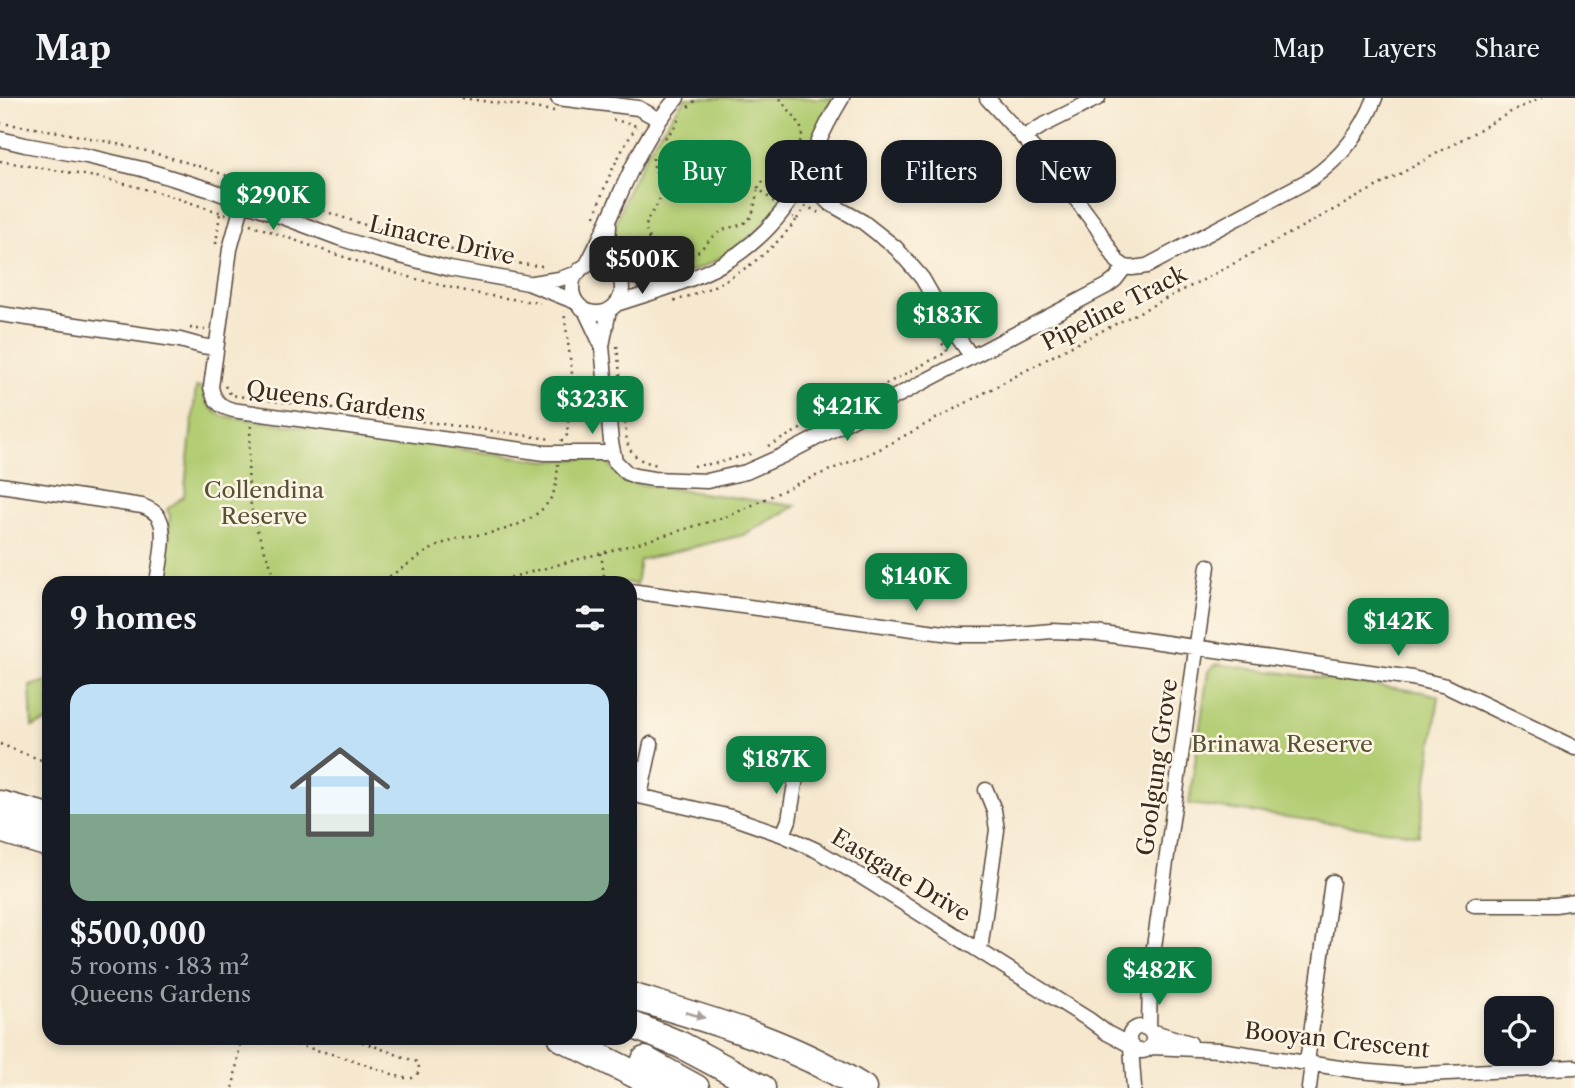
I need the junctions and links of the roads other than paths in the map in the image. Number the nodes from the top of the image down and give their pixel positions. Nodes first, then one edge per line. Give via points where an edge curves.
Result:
1 (558, 98) edge
2 (842, 98) edge
3 (987, 98) edge
4 (1098, 98) edge
5 (1375, 98) edge
6 (681, 104) edge
7 (656, 125) junction
8 (0, 139) edge
9 (820, 140) edge
10 (1025, 140) edge
11 (1030, 140) edge
12 (0, 145) edge
13 (25, 145) junction
14 (243, 202) junction
15 (789, 203) edge
16 (823, 203) edge
17 (1079, 203) edge
18 (609, 221) junction
19 (1121, 264) junction
20 (582, 269) junction
21 (614, 271) junction
22 (528, 283) junction
23 (674, 284) junction
24 (580, 306) junction
25 (612, 307) junction
26 (0, 314) edge
27 (217, 345) junction
28 (602, 346) junction
29 (967, 360) junction
30 (612, 447) junction
31 (0, 485) edge
32 (1209, 566) dead end
33 (158, 576) edge
34 (637, 592) edge
35 (1197, 648) junction
36 (651, 744) dead end
37 (1575, 748) edge
38 (798, 766) dead end
39 (637, 789) edge
40 (986, 790) dead end
41 (637, 795) edge
42 (0, 803) edge
43 (42, 815) edge
44 (0, 829) edge
45 (783, 835) junction
46 (42, 842) edge
47 (1332, 882) dead end
48 (1575, 902) edge
49 (1474, 905) dead end
50 (980, 950) junction
51 (637, 998) edge
52 (637, 1027) edge
53 (1138, 1035) junction
54 (576, 1045) edge
55 (612, 1045) edge
56 (1149, 1048) junction
57 (1220, 1050) junction
58 (1309, 1063) junction
59 (1575, 1067) edge
60 (1484, 1072) junction
61 (662, 1088) edge
62 (696, 1088) edge
63 (762, 1088) edge
64 (863, 1088) edge
65 (1134, 1088) edge
66 (1309, 1088) edge
67 (1482, 1088) edge

1 - 7 street via 618,106
2 - 9 street
3 - 10 street
4 - 11 street
5 - 19 street via 1346,149 1311,179 1147,266
6 - 7 street
7 - 18 street via 632,165
8 - 13 street, Linacre Drive
12 - 13 street, Linacre Drive
13 - 14 street, Linacre Drive via 142,169
14 - 22 street, Linacre Drive via 414,260
14 - 27 street, Queens Gardens via 230,249
15 - 23 street via 742,252 707,273
16 - 29 street via 826,209 863,222 896,247 922,278 942,328
17 - 19 street
18 - 20 street
18 - 21 street
19 - 29 street via 1098,290
20 - 21 street via 599,264
20 - 22 street, Linacre Drive via 559,279
20 - 24 street via 572,287
21 - 23 street
21 - 25 street via 622,289
22 - 24 street, Linacre Drive
23 - 25 street
24 - 25 street via 593,313
24 - 28 street
25 - 28 street
26 - 27 street
27 - 30 street, Queens Gardens via 211,387 215,399 229,410 545,453
28 - 30 street
29 - 30 street via 784,455 726,478 673,481 635,476 615,461
31 - 33 street via 151,510 163,528
32 - 35 street, Goolgung Grove
34 - 35 street via 934,633 981,636 1074,631
35 - 37 street via 1432,681
35 - 53 street, Goolgung Grove
36 - 39 street
38 - 45 street
40 - 50 street via 997,830
41 - 45 street, Eastgate Drive via 732,817
42 - 43 highway
44 - 46 highway
45 - 50 street, Eastgate Drive via 827,856
47 - 58 street
48 - 49 street
50 - 53 street, Eastgate Drive via 1107,1033
51 -> 64 highway via 762,1037
52 - 63 highway
53 - 56 street, Goolgung Grove via 1154,1041
53 - 57 street, Booyan Crescent
53 - 65 street, Goolgung Grove
54 - 61 highway
55 - 62 highway
56 - 57 street, Booyan Crescent
56 - 65 street, Goolgung Grove
57 - 58 street, Booyan Crescent
58 - 60 street, Booyan Crescent via 1404,1075
58 - 66 street
59 - 60 street, Booyan Crescent
60 - 67 street

